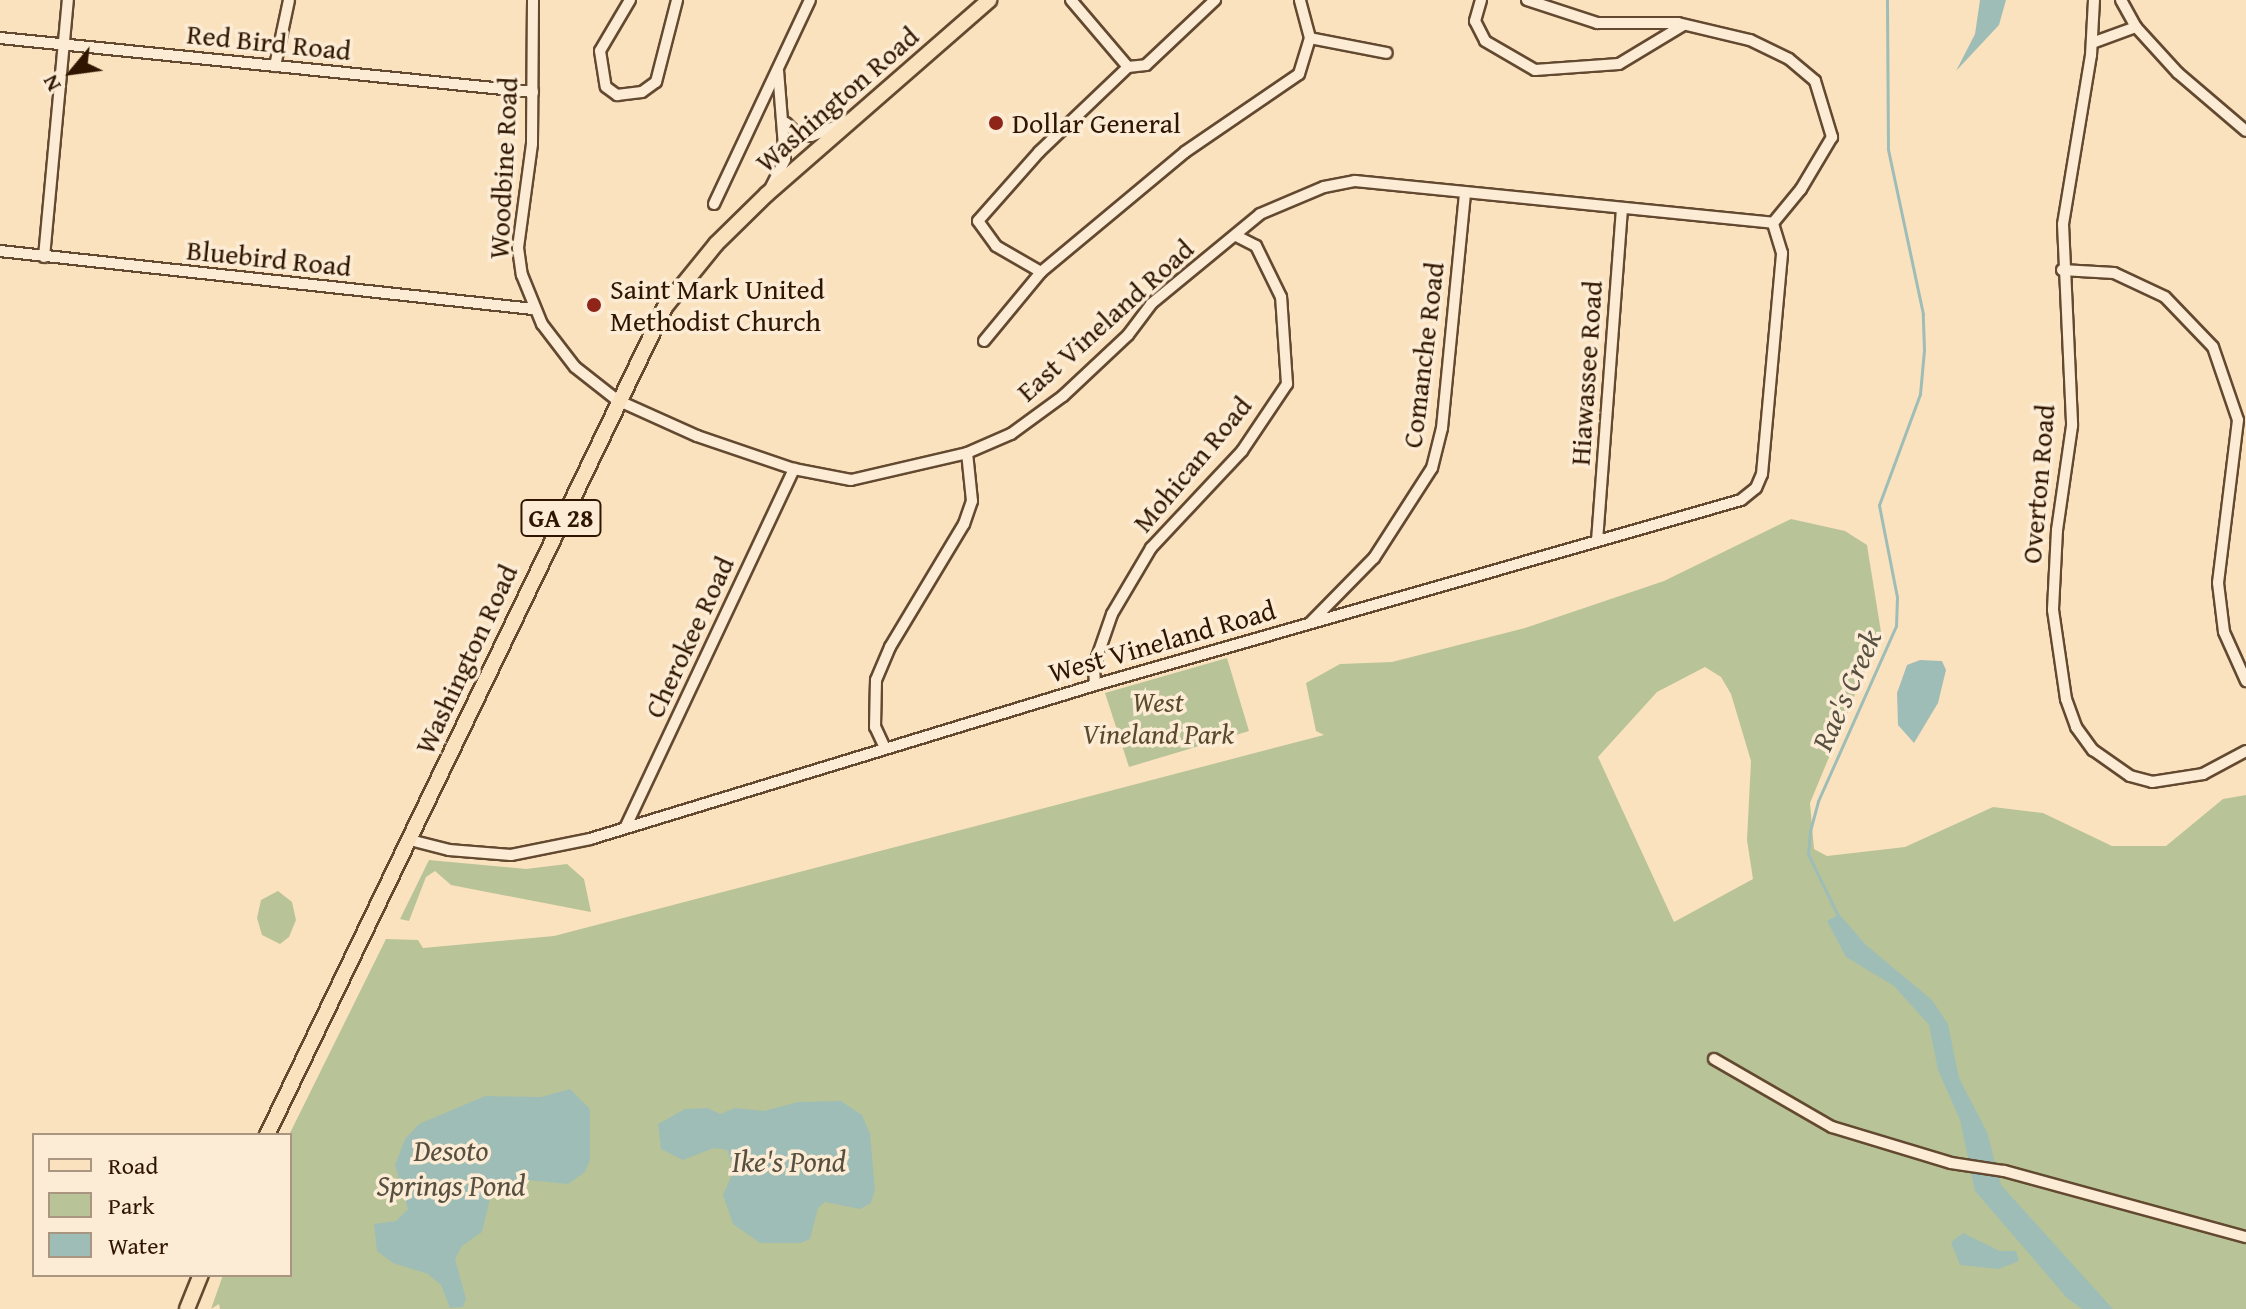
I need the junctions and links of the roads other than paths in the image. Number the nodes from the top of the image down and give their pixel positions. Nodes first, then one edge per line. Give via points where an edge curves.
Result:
1 (68, 0) edge
2 (289, 0) edge
3 (533, 0) edge
4 (630, 0) edge
5 (677, 0) edge
6 (810, 0) edge
7 (989, 0) edge
8 (1071, 0) edge
9 (1215, 0) edge
10 (1300, 0) edge
11 (1481, 0) edge
12 (1527, 0) edge
13 (2094, 0) edge
14 (2121, 0) edge
15 (1684, 25) junction
16 (2136, 27) junction
17 (0, 38) edge
18 (1310, 38) junction
19 (2092, 43) junction
20 (62, 46) junction
21 (1387, 53) dead end
22 (275, 66) junction
23 (1128, 67) junction
24 (778, 70) junction
25 (533, 92) junction
26 (860, 114) junction
27 (786, 123) junction
28 (2246, 131) edge
29 (767, 194) junction
30 (1465, 194) junction
31 (714, 204) dead end
32 (1622, 209) junction
33 (1773, 223) junction
34 (1236, 236) junction
35 (0, 251) edge
36 (44, 257) junction
37 (2062, 270) junction
38 (1041, 272) junction
39 (533, 309) junction
40 (984, 341) dead end
41 (617, 400) junction
42 (967, 453) junction
43 (794, 469) junction
44 (1597, 541) junction
45 (1311, 623) junction
46 (2246, 681) edge
47 (1095, 685) junction
48 (885, 748) junction
49 (2246, 751) edge
50 (626, 826) junction
51 (410, 840) junction
52 (1714, 1059) dead end
53 (268, 1133) edge
54 (2246, 1237) edge
55 (200, 1277) edge
56 (187, 1309) edge

1 - 20 street
2 - 22 street
3 - 25 street, Woodbine Road
4 - 5 street via 600,51 606,87 617,95 642,92 656,82
6 - 24 street
7 - 26 main road, Washington Road / GA 28
8 - 23 street
9 - 23 street via 1146,65
10 - 18 street
11 - 15 street via 1475,21 1485,41 1535,70 1619,64
12 - 15 street via 1597,23
13 - 19 street, Overton Road
14 - 16 street
15 - 33 street via 1750,40 1789,59 1815,81 1832,137
16 - 19 street
16 - 28 street via 2178,73
17 - 20 street, Red Bird Road
18 - 21 street
18 - 38 street via 1299,74 1185,152
19 - 37 street, Overton Road via 2063,224
20 - 22 street, Red Bird Road
20 - 36 street
22 - 25 street, Red Bird Road
23 - 38 street via 1039,152 978,221 996,246
24 - 27 street
24 - 31 street
25 - 39 street, Woodbine Road via 518,248
26 - 27 street via 811,136 797,134
26 - 29 main road, Washington Road / GA 28
27 - 29 street via 785,159
29 - 41 main road, Washington Road / GA 28 via 716,244 665,307
30 - 32 street, East Vineland Road
30 - 34 street, East Vineland Road via 1355,181 1290,199 1260,214
30 - 45 street, Comanche Road via 1442,428 1432,468 1374,558
32 - 33 street, East Vineland Road via 1657,208
32 - 44 street, Hiawassee Road
33 - 44 street, West Vineland Road via 1782,253 1756,488 1741,500
34 - 42 street, East Vineland Road via 1151,304 1128,335 1063,396 1011,434
34 - 47 street, Mohican Road via 1256,246 1281,297 1287,384 1242,451 1151,548 1112,614 1094,666
35 - 36 street, Bluebird Road
36 - 39 street, Bluebird Road
37 - 46 street via 2114,273 2165,297 2195,325 2218,359 2238,420 2218,583 2224,632
37 - 49 street, Overton Road via 2072,426 2057,530 2053,610 2066,699 2076,727 2111,765 2152,782 2203,774
38 - 40 street
39 - 41 street, Woodbine Road via 575,367
41 - 43 street, East Vineland Road via 697,436
41 - 51 main road, Washington Road / GA 28
42 - 43 street, East Vineland Road via 851,480
42 - 48 street via 972,501 964,524 890,647 876,680 875,727
43 - 50 street, Cherokee Road
44 - 45 street, West Vineland Road
45 - 47 street, West Vineland Road
47 - 48 street, West Vineland Road
48 - 50 street, West Vineland Road
50 - 51 street, West Vineland Road via 553,849 511,855 449,850
51 - 53 main road, Washington Road / GA 28
52 - 54 street via 1825,1123 1951,1163 2004,1171
55 - 56 main road

